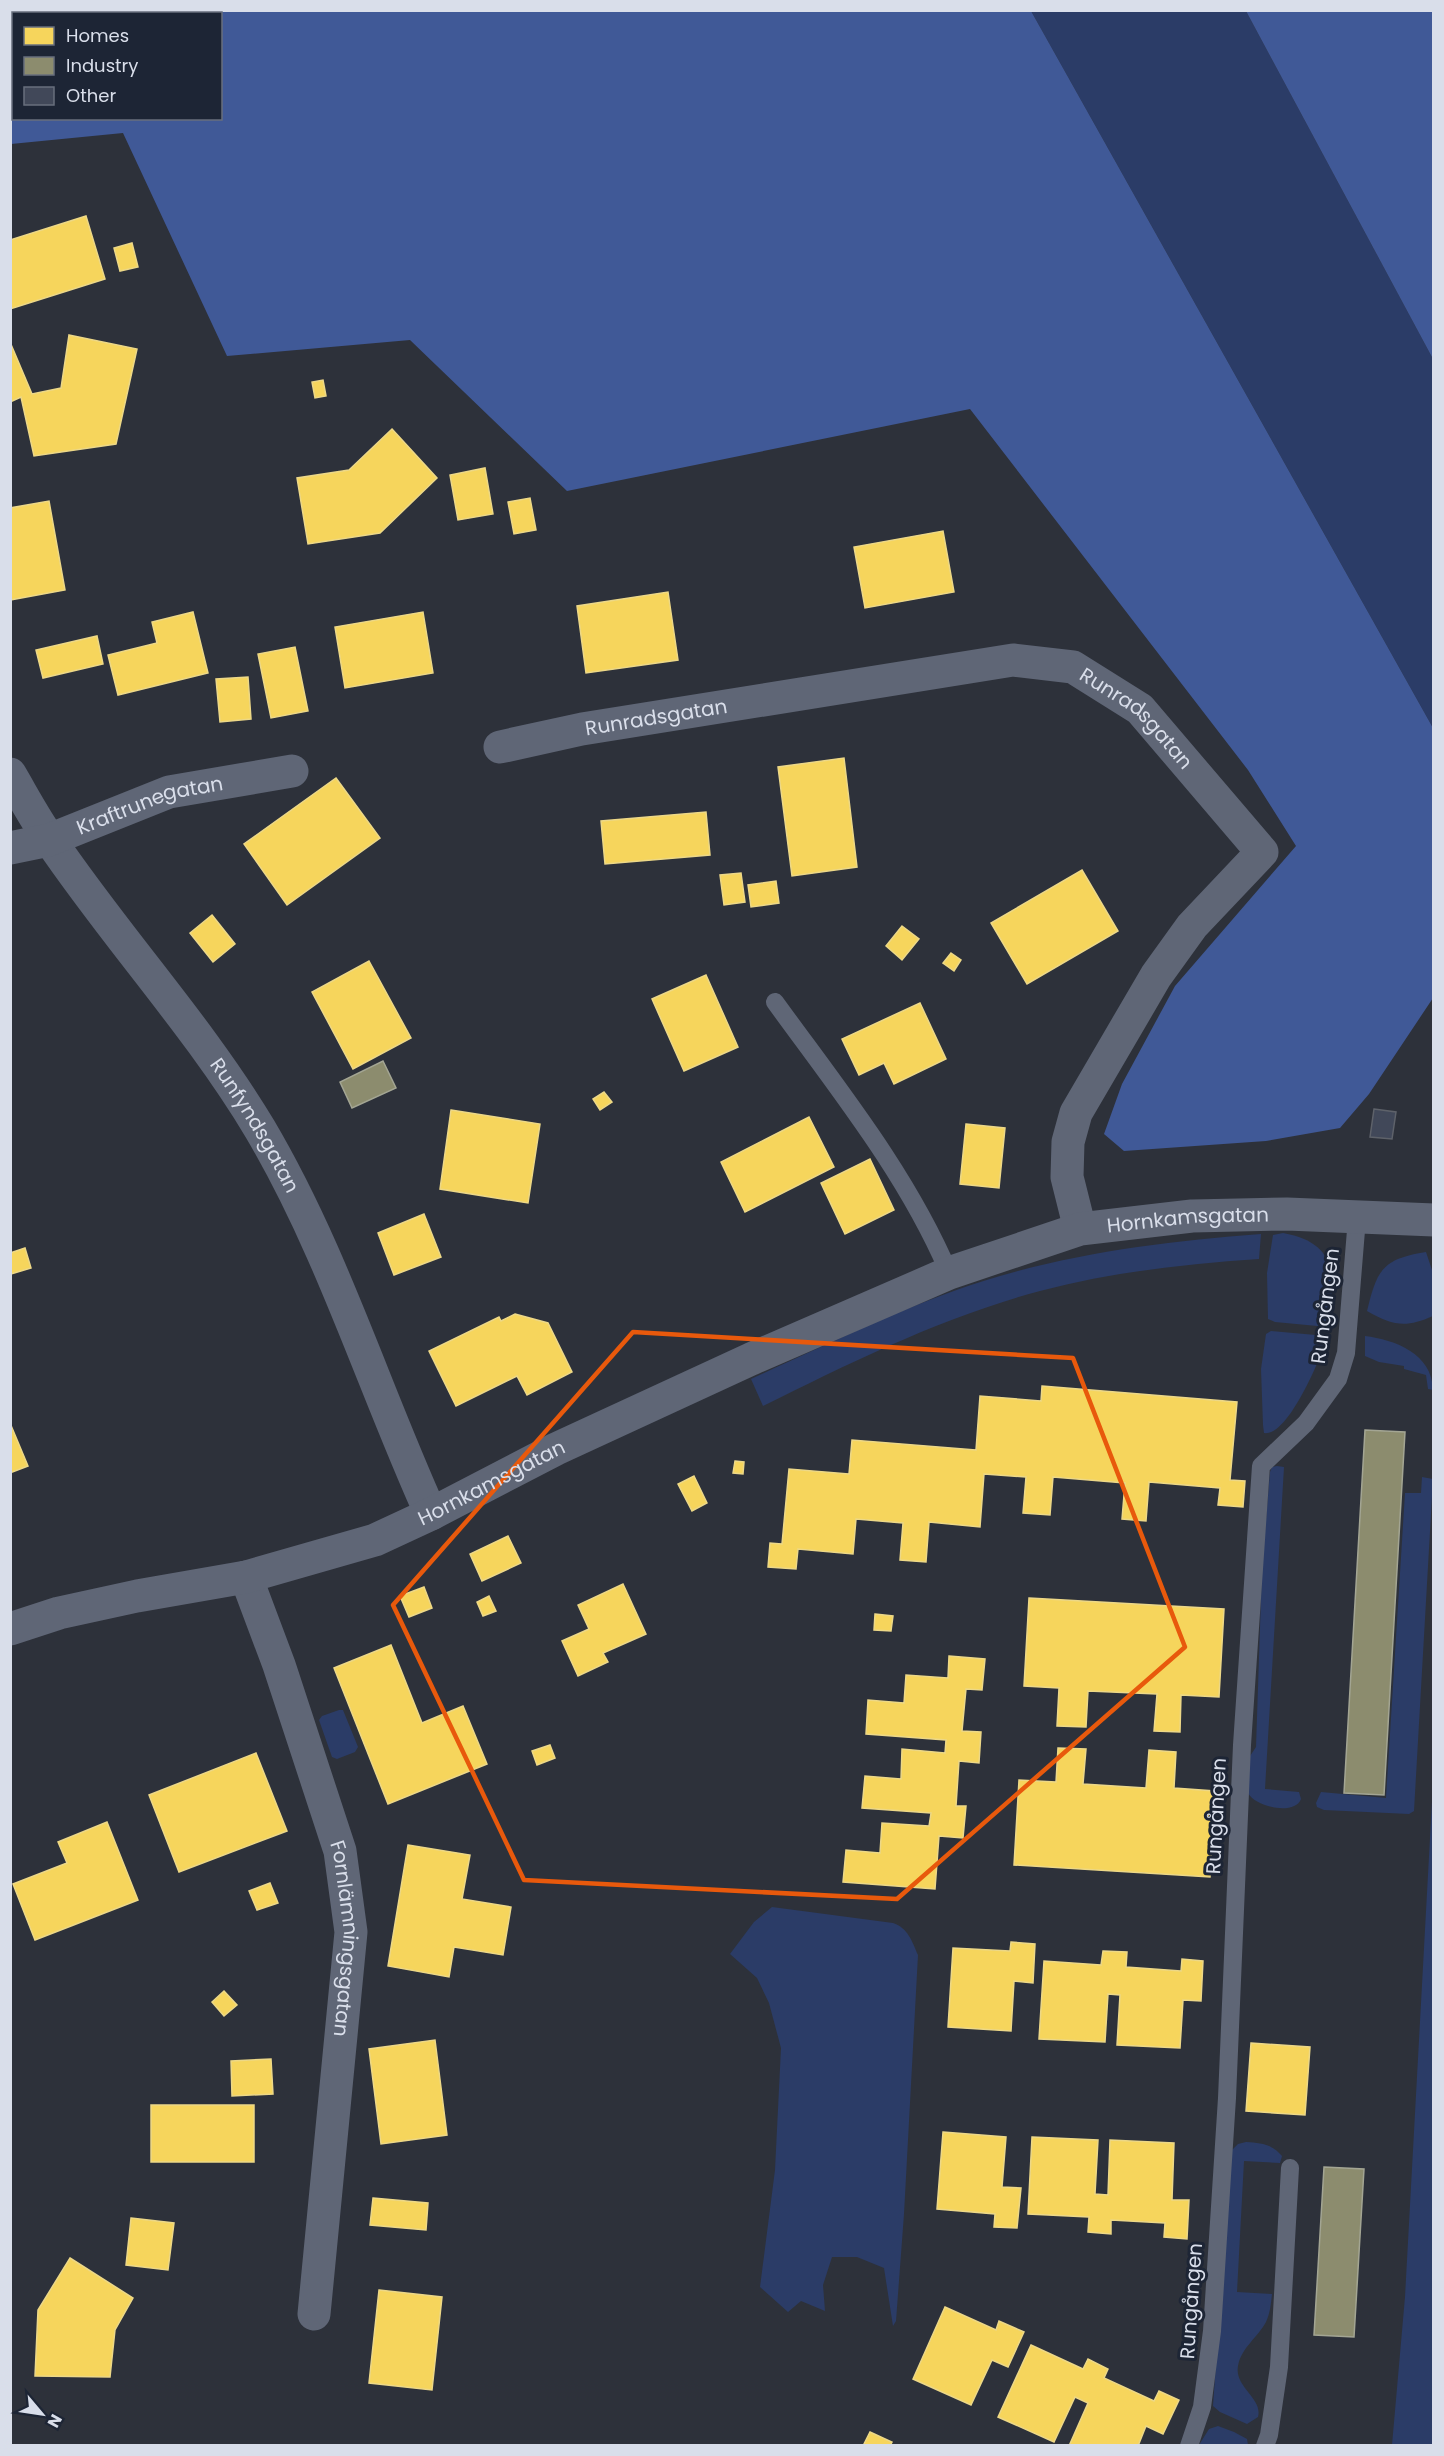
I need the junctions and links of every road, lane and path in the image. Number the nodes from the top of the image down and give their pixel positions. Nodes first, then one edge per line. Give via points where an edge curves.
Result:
1 (500, 747) dead end
2 (292, 771) dead end
3 (10, 774) edge
4 (49, 840) junction
5 (10, 848) edge
6 (776, 1002) dead end
7 (1357, 1218) junction
8 (1434, 1220) edge
9 (1080, 1229) junction
10 (949, 1273) junction
11 (431, 1514) junction
12 (246, 1577) junction
13 (10, 1629) edge
14 (1290, 2168) dead end
15 (314, 2314) dead end
16 (1189, 2445) edge
17 (1265, 2445) edge

1 - 9 street, Runradsgatan via 582,729 1012,660 1073,667 1140,709 1262,852 1186,934 1156,976 1076,1113 1068,1142 1067,1177
2 - 4 street, Kraftrunegatan via 169,792
3 - 4 street, Runfyndsgatan
4 - 5 street, Kraftrunegatan
4 - 11 street, Runfyndsgatan via 205,1046 296,1191
6 - 10 lane via 886,1156 934,1236
7 - 8 street, Hornkamsgatan
7 - 9 street, Hornkamsgatan via 1287,1214 1192,1216
7 - 16 lane, Rungången via 1346,1353 1338,1379 1306,1423 1261,1467 1242,1745 1227,2098 1212,2331 1202,2407
9 - 10 street, Hornkamsgatan
10 - 11 street, Hornkamsgatan via 556,1449
11 - 12 street, Hornkamsgatan via 375,1540
12 - 13 street, Hornkamsgatan via 126,1598
12 - 15 street, Fornlämningsgatan via 340,1851 351,1932
14 - 17 lane via 1280,2367

